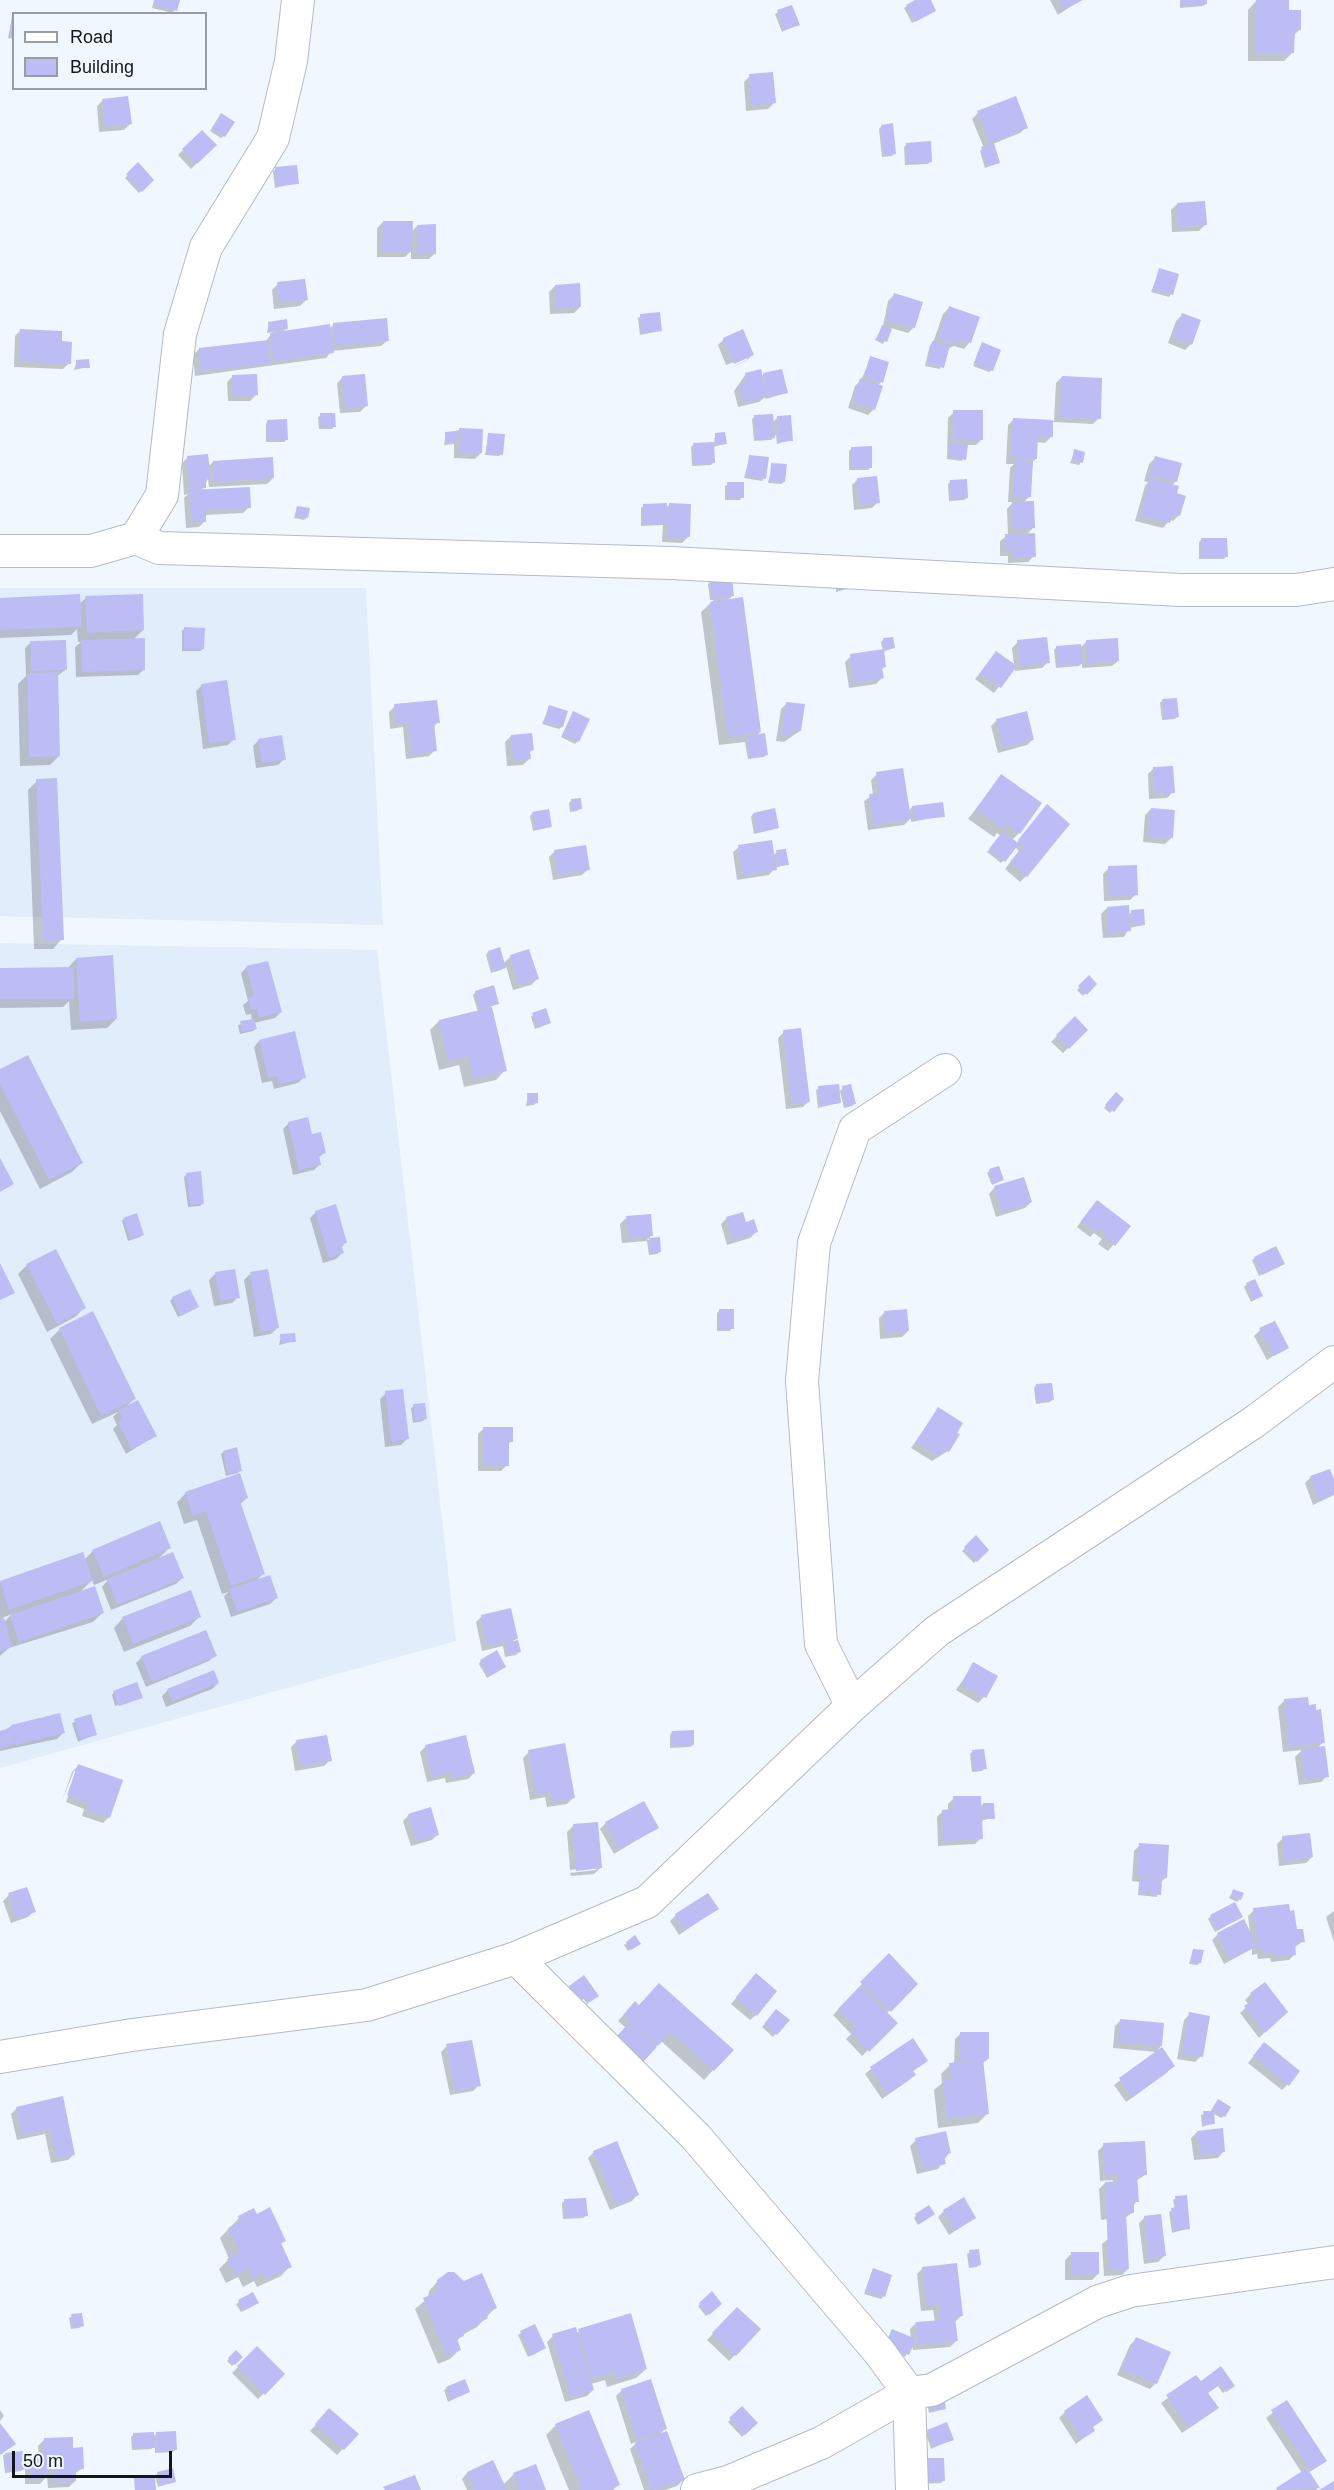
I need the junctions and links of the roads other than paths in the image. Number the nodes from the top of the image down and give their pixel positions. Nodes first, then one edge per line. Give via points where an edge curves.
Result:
1 (298, 0) edge
2 (136, 538) junction
3 (0, 550) edge
4 (1334, 584) edge
5 (945, 1070) dead end
6 (1334, 1362) edge
7 (852, 1706) junction
8 (516, 1958) junction
9 (0, 2057) edge
10 (1334, 2262) edge
11 (909, 2393) junction
12 (697, 2490) edge
13 (912, 2490) edge

1 - 2 street via 291,61 273,138 207,247 180,334 162,495
2 - 3 street via 91,550
2 - 4 street via 159,548 671,564 1181,590 1296,590
5 - 7 street via 855,1129 814,1243 802,1381 821,1644
6 - 7 street via 1254,1422 937,1631
7 - 8 street via 647,1902
8 - 9 street via 367,2005 132,2035
8 - 11 street via 696,2137 880,2353
10 - 11 street via 1130,2291 1097,2302 932,2390
11 - 12 street via 821,2443 728,2482
11 - 13 street

